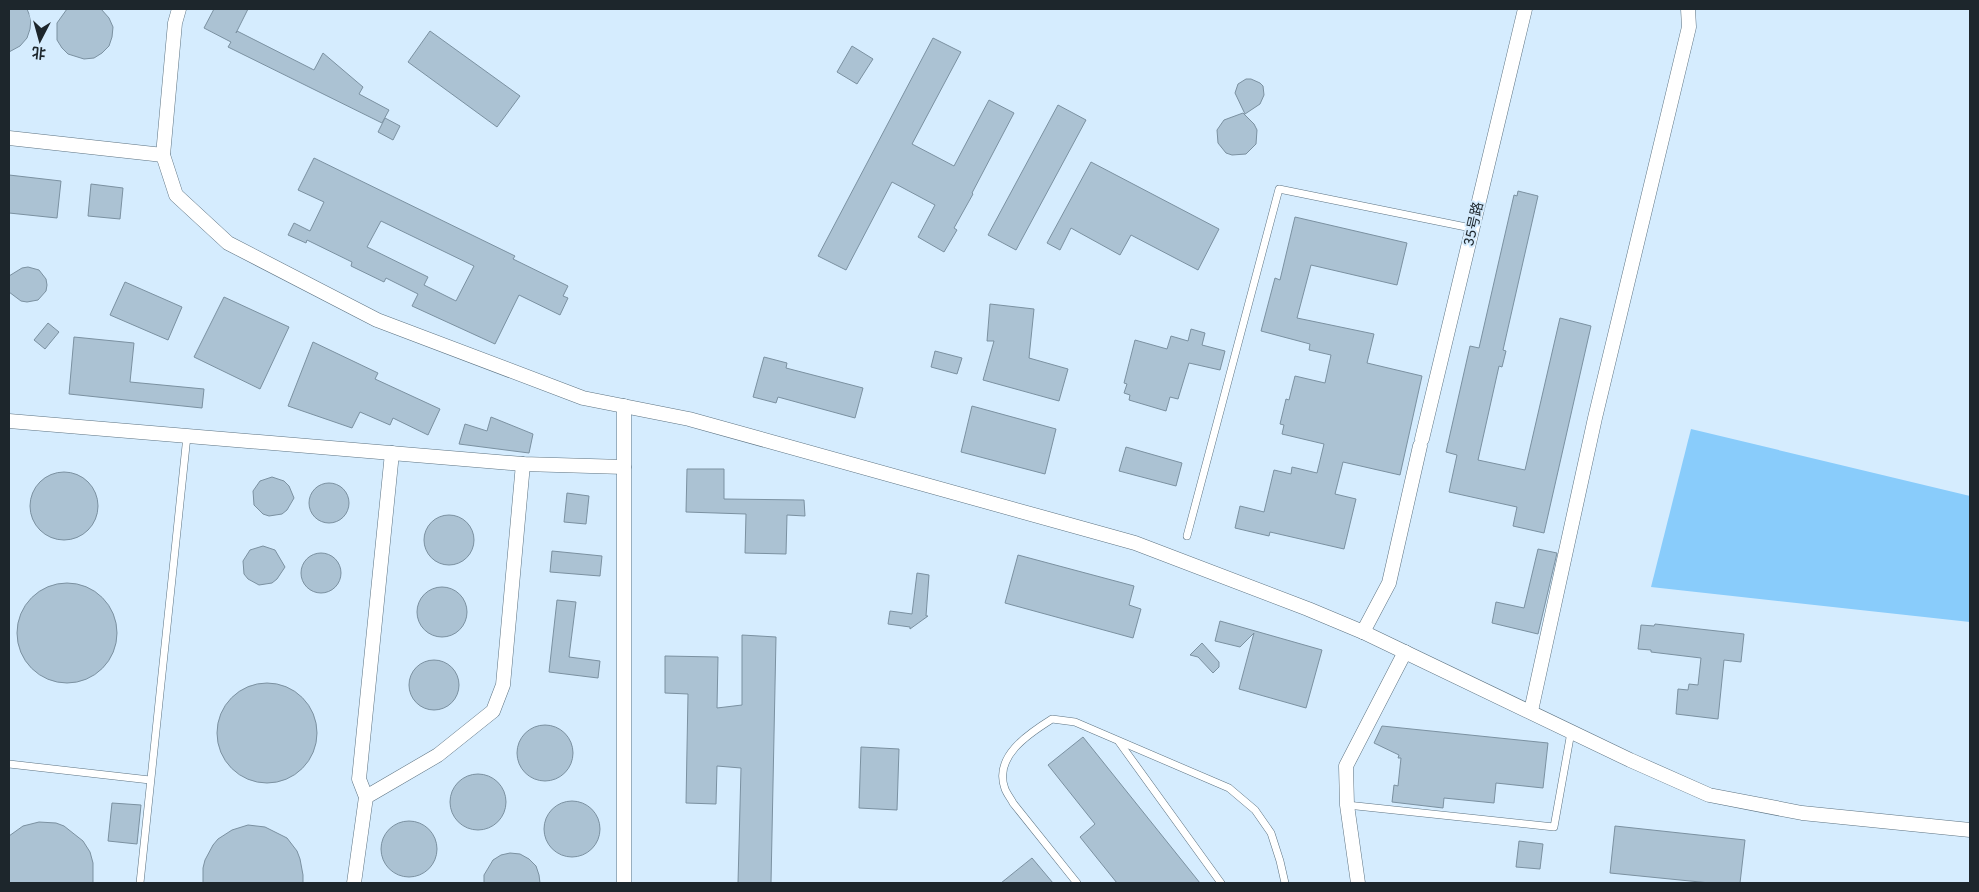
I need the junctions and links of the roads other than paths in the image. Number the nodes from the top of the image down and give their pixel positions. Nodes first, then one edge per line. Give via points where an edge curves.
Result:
1 (179, 9) edge
2 (1525, 9) edge
3 (1688, 9) edge
4 (9, 138) edge
5 (163, 155) junction
6 (1471, 228) junction
7 (624, 406) junction
8 (9, 421) edge
9 (187, 436) junction
10 (392, 453) junction
11 (524, 464) junction
12 (624, 467) junction
13 (1187, 536) dead end
14 (1363, 632) junction
15 (1405, 652) junction
16 (1531, 712) junction
17 (1571, 731) junction
18 (1119, 741) junction
19 (9, 764) edge
20 (150, 780) junction
21 (366, 797) junction
22 (1347, 805) junction
23 (1970, 830) edge
24 (140, 883) edge
25 (354, 883) edge
26 (624, 883) edge
27 (1077, 883) edge
28 (1221, 883) edge
29 (1285, 883) edge
30 (1358, 883) edge

1 - 5 street
2 - 6 street, 35号路
3 - 16 street via 1689,27 1595,418
4 - 5 street
5 - 7 street via 176,195 228,243 377,320 583,398
6 - 13 lane via 1278,189
6 - 14 street, 35号路 via 1389,582
7 - 12 street
7 - 14 street via 689,419 1135,543
8 - 9 street
9 - 10 street
9 - 20 lane
10 - 11 street
10 - 21 street via 359,779
11 - 12 street
11 - 21 street via 503,685 493,711 438,755
12 - 26 street
14 - 15 street
15 - 16 street
15 - 22 street via 1346,766
16 - 17 street
17 - 22 lane via 1554,827
17 - 23 street via 1709,794 1802,813
18 - 27 lane via 1075,722 1052,719 1021,742 1005,760 1005,789 1013,803
18 - 28 lane
18 - 29 lane via 1229,788 1248,804 1271,833
19 - 20 lane
20 - 24 lane
21 - 25 street
22 - 30 street

